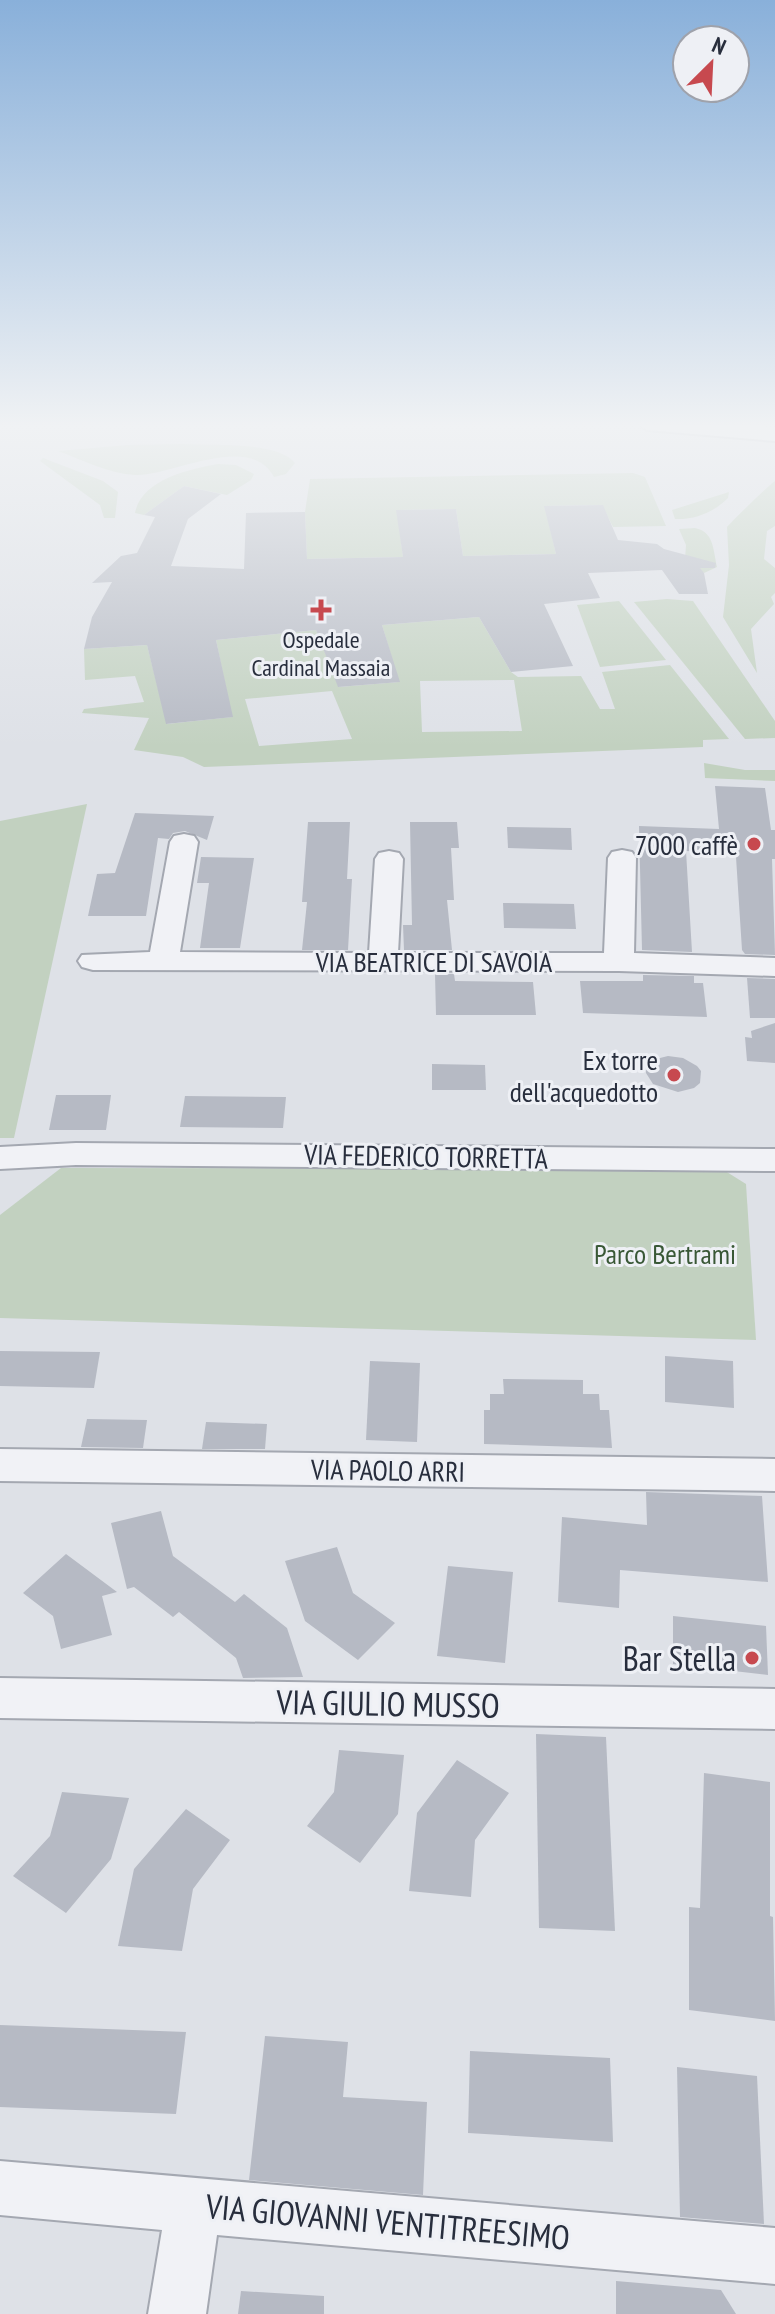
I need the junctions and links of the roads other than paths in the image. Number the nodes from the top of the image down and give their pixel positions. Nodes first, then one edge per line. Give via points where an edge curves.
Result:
1 (184, 842) dead end
2 (622, 858) dead end
3 (389, 859) dead end
4 (164, 959) junction
5 (93, 961) dead end
6 (383, 961) junction
7 (619, 962) junction
8 (775, 967) edge
9 (0, 1158) edge
10 (775, 1160) edge
11 (0, 1465) edge
12 (775, 1475) edge
13 (0, 1698) edge
14 (775, 1709) edge
15 (0, 2188) edge
16 (194, 2203) junction
17 (775, 2256) edge
18 (177, 2314) edge

1 - 4 street
2 - 7 street
3 - 6 street
4 - 5 street, VIA BEATRICE DI SAVOIA
4 - 6 street, VIA BEATRICE DI SAVOIA
6 - 7 street, VIA BEATRICE DI SAVOIA
7 - 8 street, VIA BEATRICE DI SAVOIA
9 - 10 street, VIA FEDERICO TORRETTA via 76,1154
11 - 12 street, VIA PAOLO ARRI
13 - 14 street, VIA GIULIO MUSSO
15 - 16 street, VIA GIOVANNI VENTITREESIMO
16 - 17 street, VIA GIOVANNI VENTITREESIMO
16 - 18 street

